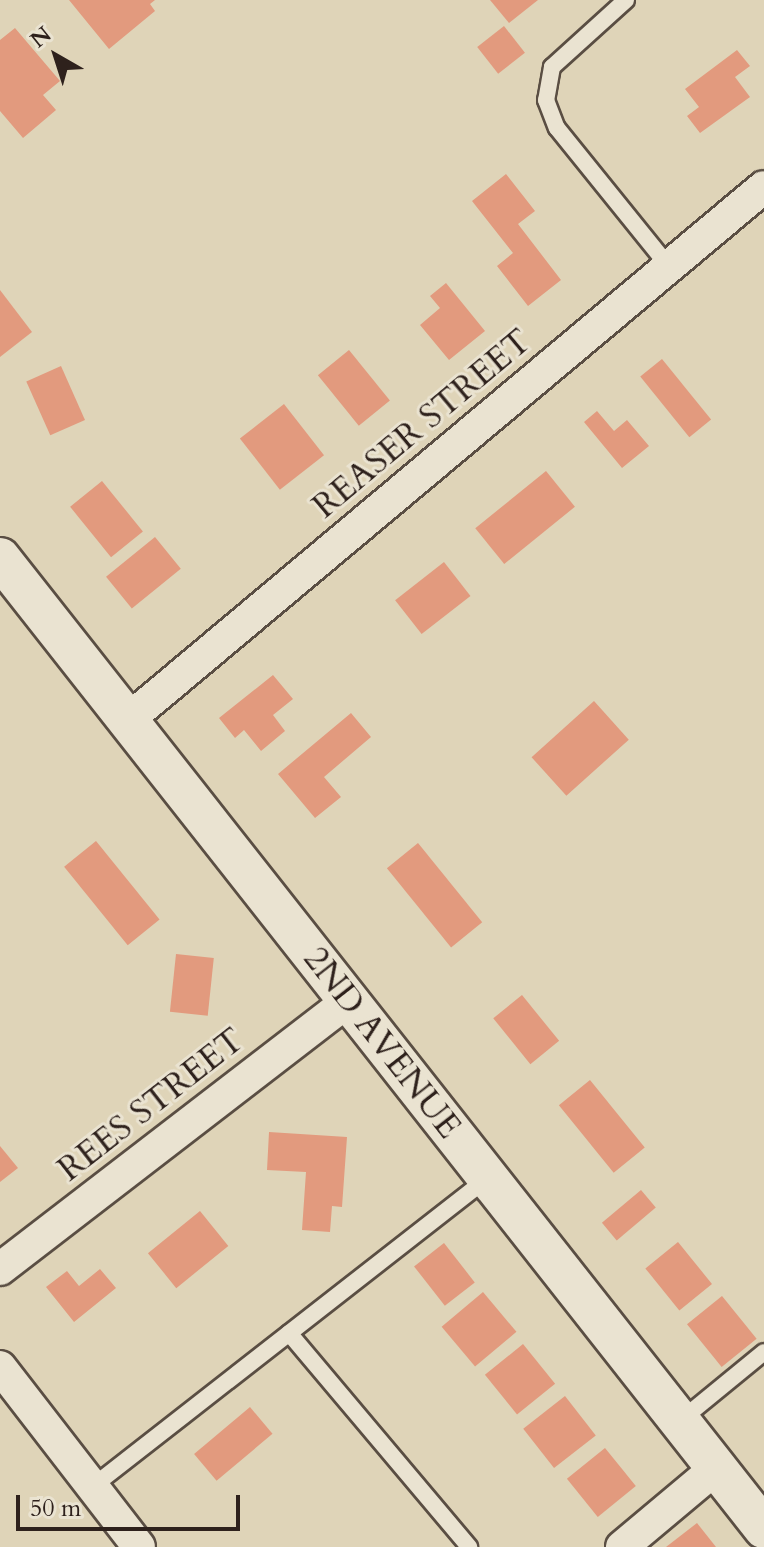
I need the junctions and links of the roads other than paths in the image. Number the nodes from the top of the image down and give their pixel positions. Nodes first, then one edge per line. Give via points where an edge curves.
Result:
1 (626, 0) edge
2 (764, 187) edge
3 (669, 267) junction
4 (0, 558) edge
5 (129, 719) junction
6 (348, 1001) junction
7 (488, 1178) junction
8 (0, 1269) edge
9 (289, 1333) junction
10 (764, 1352) edge
11 (0, 1367) edge
12 (679, 1421) junction
13 (716, 1468) junction
14 (92, 1487) junction
15 (764, 1528) edge
16 (139, 1547) edge
17 (469, 1547) edge
18 (622, 1547) edge

1 - 3 lane via 552,67 546,100 557,128
2 - 3 street, REASER STREET
3 - 5 street, REASER STREET
4 - 5 street, 2ND AVENUE
5 - 6 street, 2ND AVENUE
6 - 7 street, 2ND AVENUE
6 - 8 street, REES STREET
7 - 9 lane
7 - 12 street, 2ND AVENUE
9 - 14 lane
9 - 17 lane
10 - 12 lane
11 - 14 street
12 - 13 street, 2ND AVENUE
13 - 15 street, 2ND AVENUE
13 - 18 street
14 - 16 street

